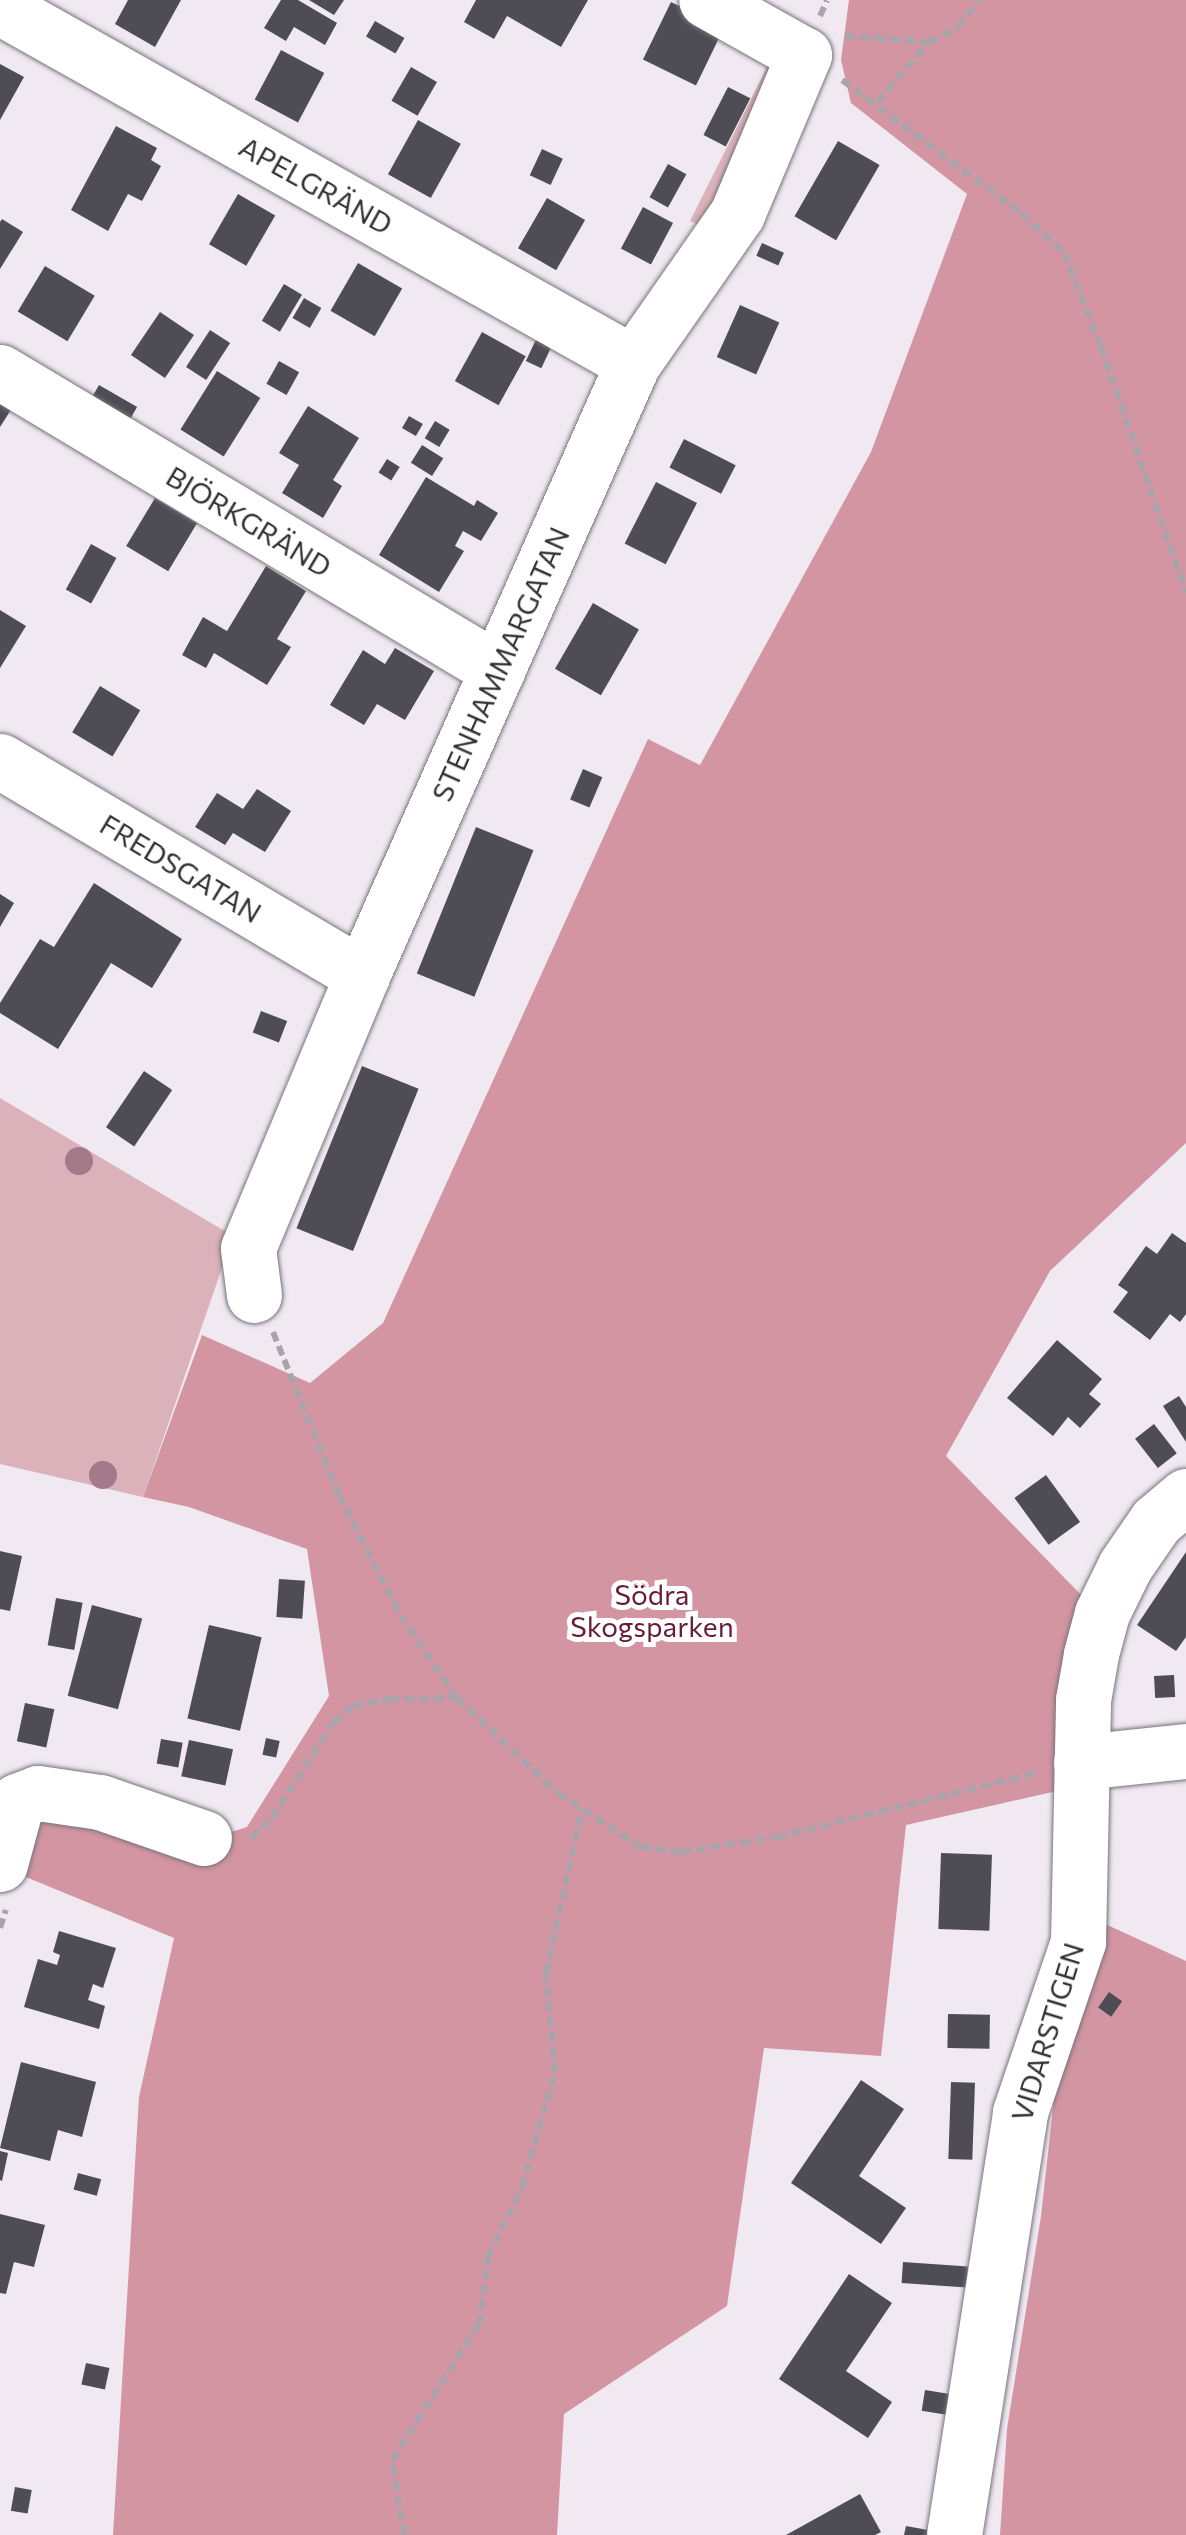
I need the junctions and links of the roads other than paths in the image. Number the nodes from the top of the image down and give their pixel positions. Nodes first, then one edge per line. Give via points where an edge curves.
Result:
1 (706, 0) edge
2 (0, 7) edge
3 (633, 363) junction
4 (0, 372) edge
5 (498, 670) junction
6 (0, 761) edge
7 (362, 975) junction
8 (254, 1295) road end
9 (1186, 1496) edge
10 (1186, 1751) edge
11 (1081, 1762) junction
12 (8, 1792) edge
13 (204, 1838) road end
14 (0, 1864) edge
15 (954, 2535) edge

1 - 3 street, STENHAMMARGATAN via 817,45 737,214
2 - 3 street, APELGRÄND
3 - 5 street, STENHAMMARGATAN
4 - 5 street, BJÖRKGRÄND
5 - 7 street, STENHAMMARGATAN
6 - 7 street, FREDSGATAN
7 - 8 street, STENHAMMARGATAN via 248,1248
9 - 11 street, VIDARSTIGEN via 1156,1522 1102,1613 1083,1700
10 - 11 street
11 - 15 street, VIDARSTIGEN via 1078,1942 1020,2112
12 - 13 street via 100,1802
12 - 14 street

